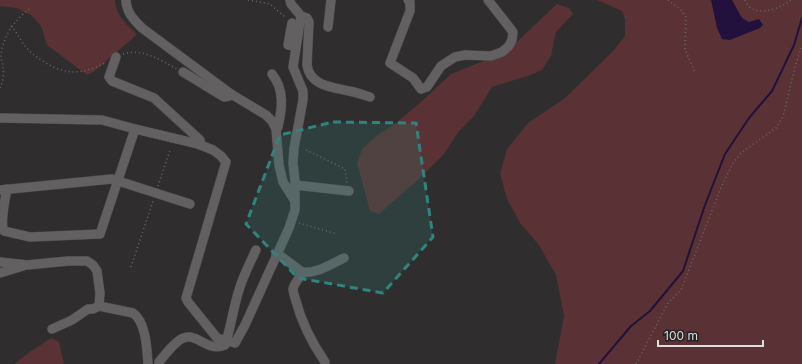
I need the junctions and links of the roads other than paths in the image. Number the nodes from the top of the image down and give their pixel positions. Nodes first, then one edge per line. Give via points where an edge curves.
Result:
1 (126, 0) edge
2 (290, 0) edge
3 (331, 0) edge
4 (408, 0) edge
5 (488, 0) edge
6 (301, 16) junction
7 (292, 23) road end
8 (328, 27) dead end
9 (296, 47) junction
10 (116, 57) road end
11 (182, 72) road end
12 (272, 74) dead end
13 (231, 94) junction
14 (370, 97) dead end
15 (4, 118) edge
16 (135, 129) junction
17 (276, 129) junction
18 (200, 145) junction
19 (118, 180) junction
20 (295, 185) junction
21 (4, 189) edge
22 (349, 191) road end
23 (296, 201) junction
24 (190, 204) dead end
25 (256, 250) dead end
26 (276, 255) junction
27 (344, 258) dead end
28 (0, 262) edge
29 (25, 265) junction
30 (302, 272) junction
31 (0, 273) edge
32 (99, 306) junction
33 (52, 329) dead end
34 (226, 342) junction
35 (325, 362) dead end
36 (148, 364) edge
37 (159, 364) edge

1 - 13 lane via 126,7 142,28
2 - 6 lane
3 - 8 lane
4 - 5 lane via 410,12 390,63 413,78 421,89 427,87 441,66 455,57 491,56 509,46 513,32
6 - 9 lane
6 - 14 lane via 309,22 307,65 317,82 326,87
7 - 9 lane via 288,45
9 - 20 lane via 293,67 303,91 303,100 294,148
10 - 18 lane via 109,77 112,81 154,98 200,140
11 - 13 lane via 224,97
12 - 17 lane via 283,100
13 - 17 lane via 266,114
15 - 16 lane via 102,120
16 - 18 lane
16 - 19 lane
17 - 23 lane via 278,165 284,182
18 - 34 lane via 213,150 226,162 186,298 217,338
19 - 21 lane
19 - 21 lane via 100,234 30,237 4,231 0,223
19 - 24 lane
20 - 22 lane
20 - 23 lane
23 - 26 lane via 291,221
25 - 34 lane via 244,274
26 - 30 lane
26 - 34 lane via 235,343
27 - 30 lane via 315,272
28 - 29 lane
29 - 31 lane
29 - 32 lane via 68,260 87,261 97,271
30 - 35 lane via 293,291 305,329
32 - 33 lane via 88,309
32 - 36 lane via 135,315 146,339
34 - 37 lane via 219,348 192,336 182,338

